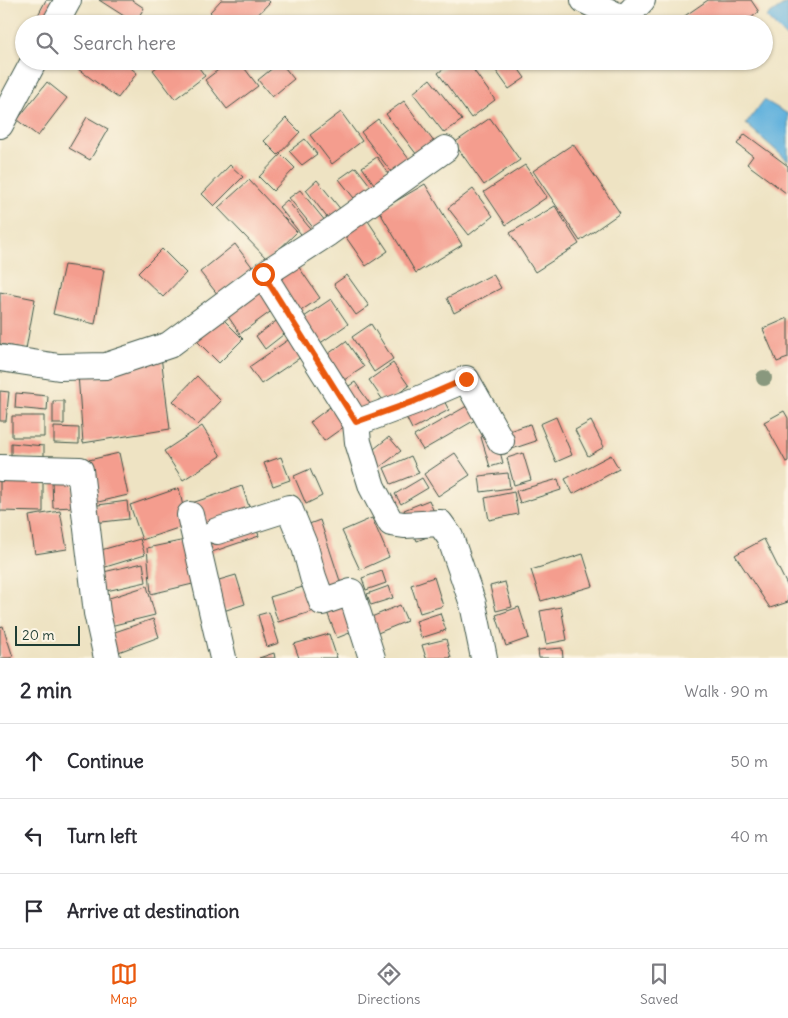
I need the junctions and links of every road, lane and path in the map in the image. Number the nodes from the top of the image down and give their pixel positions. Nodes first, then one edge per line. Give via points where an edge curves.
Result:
1 (68, 0) edge
2 (584, 0) edge
3 (642, 0) edge
4 (60, 15) edge
5 (617, 15) edge
6 (627, 15) edge
7 (29, 70) edge
8 (0, 125) edge
9 (445, 149) dead end
10 (263, 274) junction
11 (0, 358) edge
12 (356, 422) junction
13 (501, 441) dead end
14 (0, 468) edge
15 (190, 515) dead end
16 (217, 531) dead end
17 (107, 658) edge
18 (223, 658) edge
19 (372, 658) edge
20 (484, 658) edge

1 - 4 street
2 - 5 street
3 - 6 street
7 - 8 street
9 - 10 street via 328,234
10 - 11 street via 169,345 106,366 59,367
10 - 12 street
12 - 13 street via 466,379
12 - 20 street via 358,442 372,487 391,523 440,523 450,537 473,604
14 - 17 street via 80,470 97,613
15 - 18 street
16 - 19 street via 289,508 306,547 312,577 322,602 351,592

